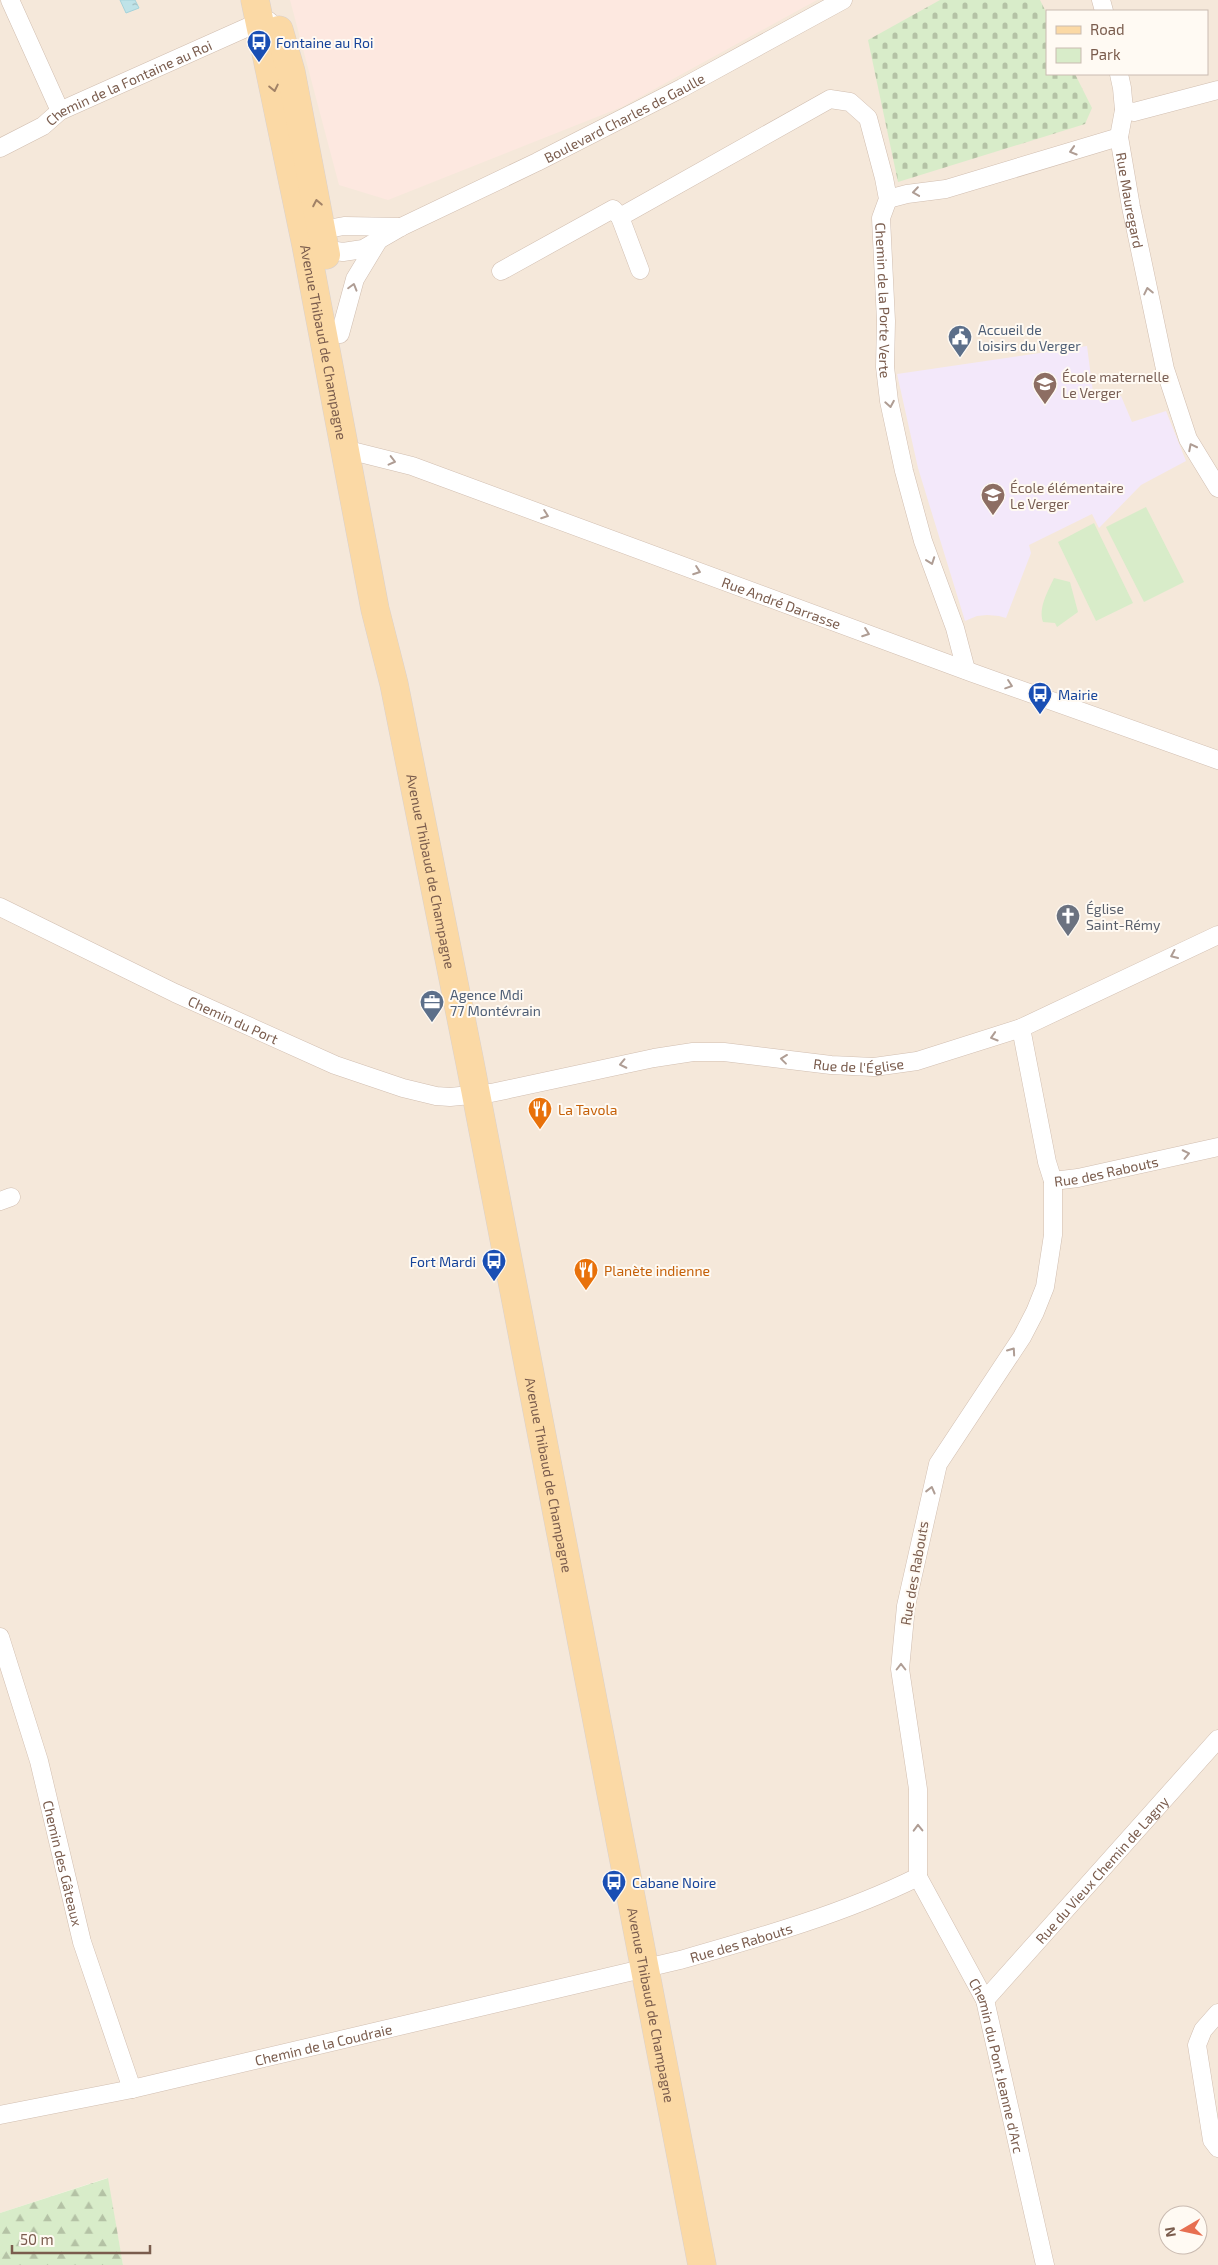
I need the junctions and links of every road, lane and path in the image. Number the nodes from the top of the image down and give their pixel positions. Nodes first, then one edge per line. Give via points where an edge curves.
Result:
1 (10, 0) edge
2 (843, 0) edge
3 (266, 11) edge
4 (1119, 75) edge
5 (1218, 90) edge
6 (1124, 110) junction
7 (60, 111) junction
8 (1119, 137) junction
9 (0, 148) edge
10 (888, 199) junction
11 (620, 217) junction
12 (401, 227) junction
13 (378, 241) junction
14 (318, 242) junction
15 (640, 270) dead end
16 (501, 271) dead end
17 (340, 334) junction
18 (352, 451) junction
19 (1218, 488) edge
20 (966, 670) junction
21 (1218, 760) edge
22 (0, 907) edge
23 (1218, 935) edge
24 (1021, 1028) junction
25 (476, 1095) junction
26 (1218, 1147) edge
27 (1053, 1181) junction
28 (0, 1636) edge
29 (1218, 1739) edge
30 (918, 1877) junction
31 (645, 1968) junction
32 (984, 2000) junction
33 (1218, 2013) edge
34 (132, 2089) junction
35 (0, 2115) edge
36 (1218, 2148) edge
37 (702, 2265) edge
38 (1045, 2265) edge

1 - 7 street
2 - 12 street, Boulevard Charles de Gaulle via 682,88
3 - 7 street, Chemin de la Fontaine au Roi via 248,26
3 - 14 main road, Avenue Thibaud de Champagne
4 - 6 street
5 - 6 street via 1141,110
6 - 8 street
7 - 9 street, Chemin de la Fontaine au Roi via 43,126
8 -> 10 street, Rue Mauregard via 946,189
19 -> 8 street, Rue Mauregard via 1188,439 1171,393
10 - 11 street, Chemin de la Porte Verte via 868,118 850,102 830,99
10 -> 20 street, Chemin de la Porte Verte via 881,218 885,367 889,401 923,540 955,628
11 - 15 street
11 - 16 street via 613,209
12 - 13 street, Boulevard Charles de Gaulle
12 - 14 street, Boulevard Charles de Gaulle via 344,226
13 - 14 street, Boulevard Charles de Gaulle via 363,249 343,252
17 -> 13 street, Boulevard Charles de Gaulle via 356,279
14 - 17 main road, Avenue Thibaud de Champagne
14 - 18 main road, Avenue Thibaud de Champagne
17 - 18 main road, Avenue Thibaud de Champagne
18 -> 20 street, Rue André Darrasse via 412,466
18 - 25 main road, Avenue Thibaud de Champagne via 375,609 394,684
20 -> 21 street, Rue André Darrasse
22 - 25 street, Chemin du Port via 175,993 335,1065 436,1096
23 -> 24 street, Rue de l'Église
24 -> 25 street, Rue de l'Église via 917,1061 874,1067 724,1052 693,1052
24 - 27 street via 1046,1162
25 - 31 main road, Avenue Thibaud de Champagne
27 -> 26 street, Rue des Rabouts
30 -> 27 street, Rue des Rabouts via 918,1789 900,1669 906,1606 938,1464 1022,1337 1045,1286 1053,1235
28 - 34 street, Chemin des Gâteaux via 39,1761 82,1942
29 - 32 street, Rue du Vieux Chemin de Lagny
30 - 31 street, Rue des Rabouts via 877,1897 768,1935
30 - 32 street, Chemin du Pont Jeanne d'Arc
31 - 34 street, Chemin de la Coudraie
31 - 37 main road, Avenue Thibaud de Champagne
32 - 38 street, Chemin du Pont Jeanne d'Arc
33 - 36 street via 1203,2030 1197,2045 1212,2140
34 - 35 street, Chemin de la Coudraie

